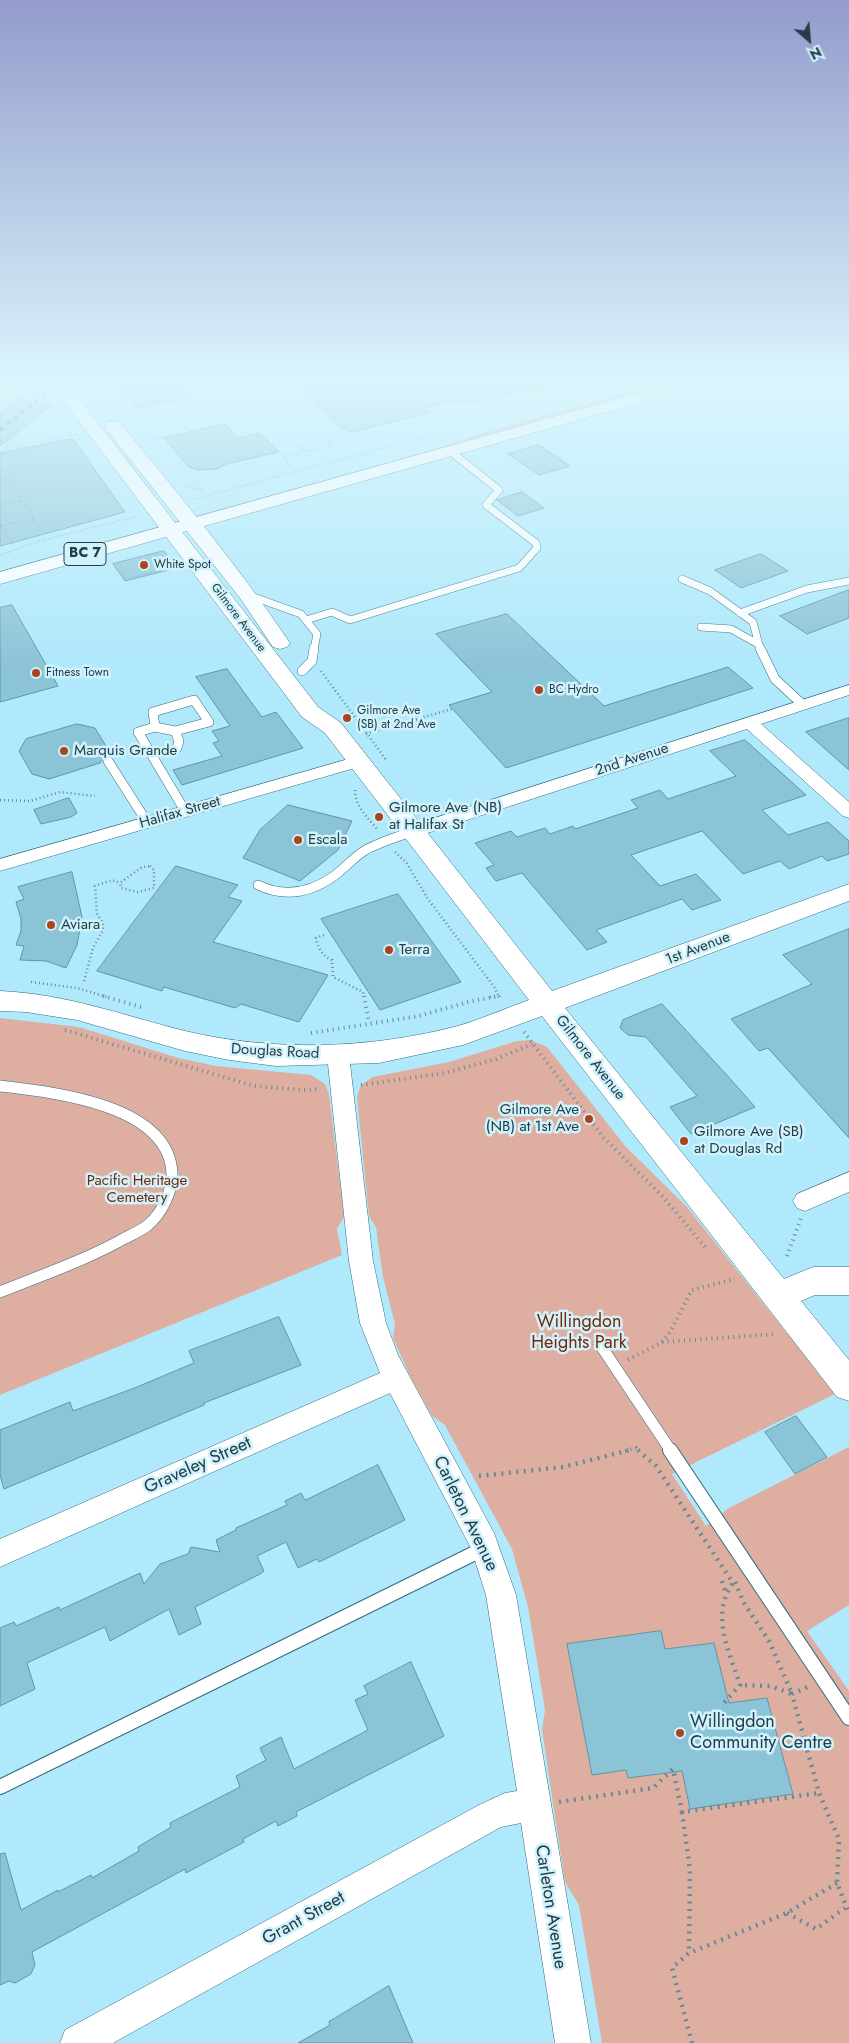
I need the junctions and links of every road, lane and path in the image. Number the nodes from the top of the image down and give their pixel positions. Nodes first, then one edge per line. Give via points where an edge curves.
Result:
1 (127, 477) edge
2 (155, 477) edge
3 (275, 477) edge
4 (331, 477) edge
5 (486, 477) edge
6 (0, 478) edge
7 (10, 479) joint
8 (213, 494) dead end
9 (23, 500) junction
10 (0, 506) edge
11 (188, 518) junction
12 (34, 519) junction
13 (158, 521) junction
14 (0, 523) edge
15 (10, 524) junction
16 (0, 526) edge
17 (40, 528) dead end
18 (14, 546) dead end
19 (0, 555) edge
20 (0, 564) edge
21 (174, 567) dead end
22 (122, 573) dead end
23 (0, 578) edge
24 (682, 578) dead end
25 (849, 581) edge
26 (710, 591) junction
27 (248, 595) junction
28 (702, 595) dead end
29 (740, 612) junction
30 (306, 620) junction
31 (701, 627) dead end
32 (758, 644) junction
33 (302, 671) junction
34 (849, 690) edge
35 (803, 705) junction
36 (452, 709) dead end
37 (749, 722) junction
38 (155, 727) junction
39 (334, 728) junction
40 (174, 731) junction
41 (366, 734) dead end
42 (372, 741) dead end
43 (177, 748) dead end
44 (108, 761) dead end
45 (359, 761) junction
46 (387, 761) dead end
47 (352, 788) dead end
48 (95, 796) dead end
49 (0, 800) edge
50 (185, 811) junction
51 (849, 812) edge
52 (147, 822) junction
53 (414, 831) junction
54 (386, 840) junction
55 (0, 865) edge
56 (120, 883) junction
57 (258, 885) dead end
58 (849, 892) edge
59 (324, 935) dead end
60 (84, 981) dead end
61 (29, 982) dead end
62 (0, 1001) edge
63 (548, 1005) junction
64 (150, 1010) dead end
65 (369, 1023) junction
66 (63, 1030) dead end
67 (307, 1035) dead end
68 (338, 1055) junction
69 (361, 1085) dead end
70 (0, 1086) edge
71 (328, 1088) dead end
72 (849, 1182) edge
73 (805, 1201) joint
74 (709, 1250) dead end
75 (787, 1256) dead end
76 (737, 1277) dead end
77 (849, 1281) edge
78 (0, 1292) edge
79 (779, 1296) junction
80 (780, 1333) dead end
81 (662, 1342) junction
82 (599, 1343) dead end
83 (616, 1367) junction
84 (396, 1378) junction
85 (849, 1386) edge
86 (479, 1476) dead end
87 (486, 1548) junction
88 (0, 1553) edge
89 (748, 1566) junction
90 (722, 1581) dead end
91 (733, 1583) junction
92 (725, 1592) junction
93 (823, 1681) junction
94 (740, 1685) junction
95 (792, 1694) junction
96 (723, 1704) dead end
97 (849, 1718) edge
98 (0, 1787) edge
99 (819, 1793) junction
100 (534, 1805) junction
101 (682, 1812) junction
102 (837, 1883) junction
103 (845, 1908) junction
104 (786, 1914) junction
105 (849, 1914) edge
106 (689, 1952) junction
107 (78, 2043) edge
108 (573, 2043) edge
109 (692, 2043) edge

1 - 13 street, Gilmore Avenue
2 - 11 street, Gilmore Avenue
3 - 8 path
4 - 11 street, BC 7
5 - 30 lane via 499,490 486,505 536,543 537,548 519,568 350,620 332,612
6 - 7 path
7 - 9 path
9 - 10 path
9 - 12 path
10 - 15 path
11 - 13 street, BC 7
11 - 27 street, Gilmore Avenue
12 - 15 path, bridge
12 - 17 path
13 - 19 path via 75,531
13 - 20 street, BC 7
13 - 23 street, BC 7
13 - 39 street, Gilmore Avenue via 310,712
14 - 18 path
15 - 16 path, bridge
21 - 22 path via 126,579
24 - 26 lane
25 - 29 lane
26 - 28 lane
26 - 29 lane
27 - 30 lane via 285,606
27 - 33 street, Gilmore Avenue
29 - 32 lane via 753,622
30 - 33 lane via 317,634 312,661
31 - 32 lane via 720,625 741,632
32 - 35 lane via 768,673
33 - 39 street, Gilmore Avenue via 327,707
34 - 35 street, 2nd Avenue
35 - 37 street, 2nd Avenue
36 - 41 path
37 - 51 street
37 - 53 street, 2nd Avenue
38 - 40 lane
38 - 40 lane via 153,712 194,700 209,722
38 - 50 lane via 138,732
39 - 45 street, Gilmore Avenue
40 - 43 lane via 179,741
42 - 46 path
44 - 52 lane
45 - 50 street, Halifax Street
45 - 53 street, Gilmore Avenue
47 - 54 path via 358,805
48 - 49 path via 60,792 30,801
50 - 52 street, Halifax Street
52 - 55 street, Halifax Street
53 - 54 lane
53 - 63 street, Gilmore Avenue
54 - 57 lane via 356,856 334,875 308,890 271,893
54 - 65 path via 406,862 499,997 484,997 418,1016
56 - 56 path via 126,890 148,892 154,888 154,870 150,866 142,866
56 - 60 path via 112,880 95,886 103,930 93,948
58 - 63 street, 1st Avenue
59 - 65 path via 316,938 316,944 325,958 332,960 333,977 363,992
61 - 64 path via 77,988
62 - 68 street, Douglas Road via 77,1010 185,1041 230,1050 276,1055
63 - 68 street, Douglas Road via 427,1044 379,1053
63 - 79 street, Gilmore Avenue
65 - 67 path
66 - 71 path via 254,1086 304,1090
68 - 84 street, Carleton Avenue via 368,1301 381,1347
69 - 74 path via 445,1073 496,1059 532,1044 604,1138 664,1197
70 - 78 lane via 49,1091 108,1106 138,1120 165,1147 172,1170 171,1192 150,1223 110,1248
72 - 73 street
73 - 75 path
76 - 81 path via 725,1284 692,1290
77 - 79 street via 813,1281
79 - 85 street, Gilmore Avenue
80 - 81 path
81 - 83 path
82 - 83 lane
83 - 89 lane
84 - 87 street, Carleton Avenue
84 - 88 street, Graveley Street
86 - 91 path via 563,1467 636,1448 656,1466
87 - 98 lane
87 - 100 street, Carleton Avenue via 501,1595
89 - 91 path
89 - 93 lane
90 - 92 path
91 - 92 path
91 - 95 path via 769,1641
92 - 94 path via 721,1627
93 - 95 path
93 - 97 lane
94 - 95 path via 770,1686
94 - 96 path
95 - 99 path
99 - 101 path
99 - 102 path via 839,1839
100 - 101 path via 653,1788 673,1769
100 - 107 street, Grant Street via 505,1809 490,1816
100 - 108 street, Carleton Avenue
101 - 106 path via 690,1870
102 - 103 path
102 - 104 path
103 - 104 path via 816,1928
103 - 105 path
104 - 106 path
106 - 109 path via 672,1968

